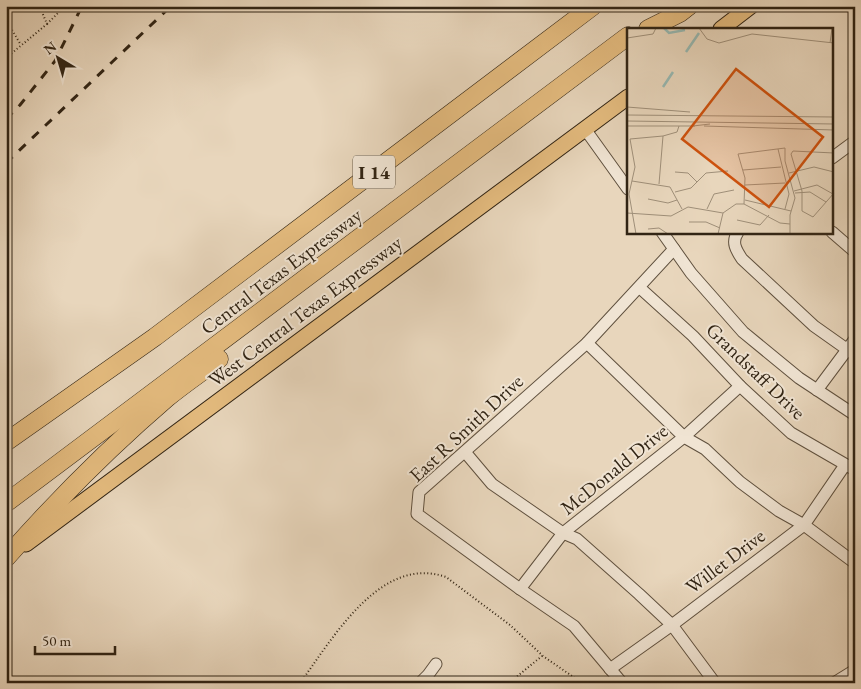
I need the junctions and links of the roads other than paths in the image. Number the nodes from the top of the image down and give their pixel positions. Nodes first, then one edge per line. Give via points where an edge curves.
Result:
1 (592, 6) edge
2 (668, 6) edge
3 (689, 6) edge
4 (751, 6) edge
5 (640, 28) edge
6 (650, 28) edge
7 (722, 28) edge
8 (626, 39) edge
9 (627, 98) edge
10 (585, 130) junction
11 (855, 141) edge
12 (834, 157) edge
13 (627, 188) edge
14 (663, 234) edge
15 (737, 234) edge
16 (834, 234) edge
17 (674, 249) junction
18 (855, 252) edge
19 (332, 259) junction
20 (640, 288) junction
21 (155, 337) junction
22 (855, 339) edge
23 (587, 343) junction
24 (851, 353) edge
25 (740, 386) junction
26 (817, 390) junction
27 (855, 415) edge
28 (6, 428) edge
29 (684, 437) junction
30 (6, 442) edge
31 (465, 452) junction
32 (850, 468) edge
33 (6, 504) edge
34 (804, 525) junction
35 (563, 533) junction
36 (6, 558) edge
37 (855, 563) edge
38 (520, 589) junction
39 (672, 625) junction
40 (436, 664) dead end
41 (610, 669) junction
42 (855, 670) edge
43 (420, 683) edge
44 (622, 683) edge
45 (715, 683) edge
46 (834, 683) edge

1 - 21 highway, Central Texas Expressway / I 14
2 - 5 highway
3 - 6 highway
4 - 7 main road
8 - 19 highway, Central Texas Expressway / I 14
9 - 10 main road, West Central Texas Expressway
10 - 13 street
10 - 36 main road, West Central Texas Expressway
11 - 12 street
14 - 17 street
15 - 24 street via 734,248 742,259 814,326
16 - 18 street
17 - 20 street, East R Smith Drive
17 - 26 street via 742,332
19 - 33 highway, Central Texas Expressway / I 14
19 - 36 highway via 288,306 168,398 86,473
20 - 23 street, East R Smith Drive
20 - 25 street, Grandstaff Drive via 693,336
21 - 28 highway via 102,365
21 - 30 highway, Central Texas Expressway / I 14
22 - 24 street
23 - 29 street
23 - 31 street, East R Smith Drive
24 - 26 street
25 - 29 street, McDonald Drive
25 - 32 street, Grandstaff Drive via 791,433
26 - 27 street
29 - 34 street via 705,449 740,482 779,511
29 - 35 street, McDonald Drive
31 - 35 street via 492,484
31 - 38 street, East R Smith Drive via 419,492 418,514
32 - 34 street, Willet Drive
34 - 37 street
34 - 39 street, Willet Drive
35 - 38 street, McDonald Drive
35 - 39 street via 577,539
38 - 41 street, East R Smith Drive via 574,626
39 - 41 street, Willet Drive
39 - 45 street
40 - 43 street
41 - 44 street, East R Smith Drive
42 - 46 street

